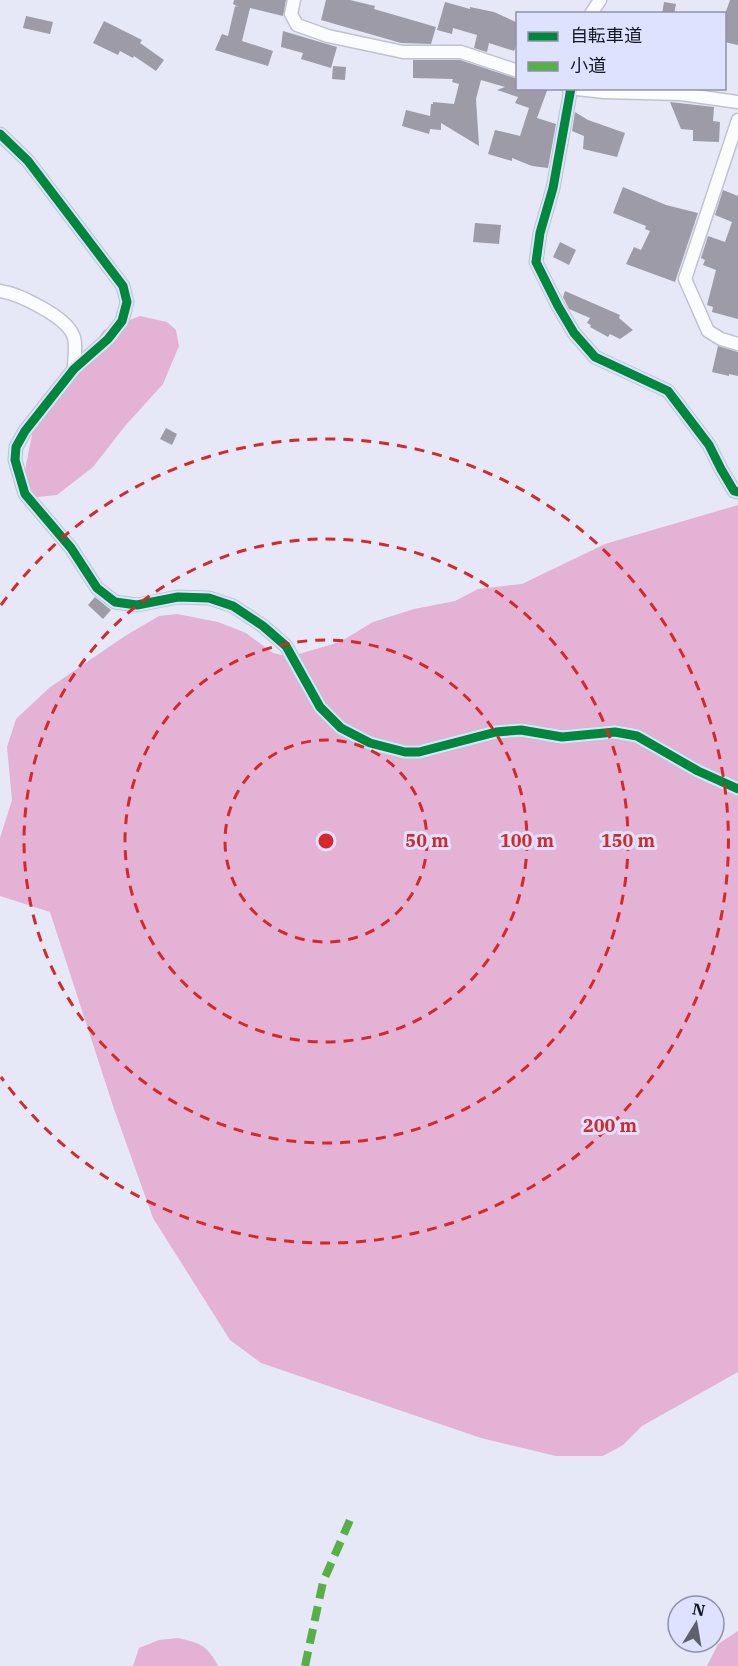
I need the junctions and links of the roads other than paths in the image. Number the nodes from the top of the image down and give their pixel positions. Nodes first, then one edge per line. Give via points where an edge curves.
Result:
1 (294, 0) edge
2 (516, 70) edge
3 (570, 90) edge
4 (592, 90) edge
5 (738, 102) edge
6 (738, 120) edge
7 (0, 134) edge
8 (0, 291) edge
9 (738, 344) edge
10 (74, 369) junction
11 (738, 492) edge
12 (738, 789) edge

1 - 2 street via 291,14 297,25 328,36 402,52 461,52
3 - 11 street via 536,262 574,333 595,357 668,391 710,445
4 - 5 street via 681,94
6 - 9 street via 685,279 708,331
7 - 10 street via 28,161 123,286 127,302 122,321
8 - 10 street via 31,301 64,324 73,335
10 - 12 street via 25,431 16,447 15,460 25,494 70,548 96,588 115,602 137,604 189,597 209,598 233,606 286,646 320,707 341,728 369,743 419,752 496,732 521,730 562,737 615,732 637,736

